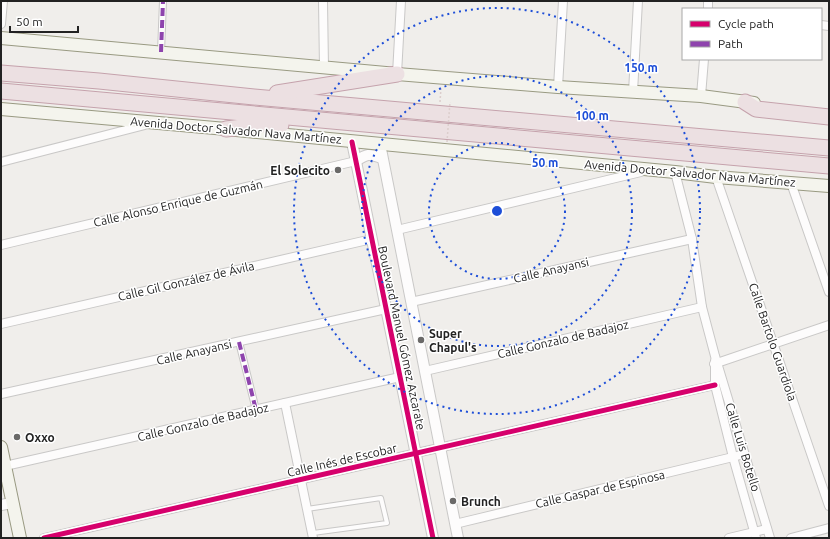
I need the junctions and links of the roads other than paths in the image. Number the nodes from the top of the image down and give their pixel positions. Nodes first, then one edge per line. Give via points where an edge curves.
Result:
1 (3, 1) edge
2 (163, 1) edge
3 (323, 1) edge
4 (401, 1) edge
5 (563, 1) edge
6 (638, 1) edge
7 (1, 24) edge
8 (1, 38) edge
9 (162, 52) junction
10 (704, 60) edge
11 (324, 68) junction
12 (1, 73) edge
13 (397, 74) junction
14 (558, 87) junction
15 (1, 91) edge
16 (633, 92) junction
17 (701, 96) junction
18 (254, 97) junction
19 (745, 102) junction
20 (1, 103) edge
21 (1, 109) edge
22 (829, 110) edge
23 (27, 111) junction
24 (829, 117) edge
25 (154, 122) junction
26 (392, 126) junction
27 (226, 128) junction
28 (352, 142) junction
29 (380, 144) junction
30 (829, 148) edge
31 (382, 158) junction
32 (356, 161) junction
33 (1, 162) edge
34 (797, 163) junction
35 (829, 166) edge
36 (649, 170) junction
37 (675, 172) junction
38 (829, 173) edge
39 (716, 177) junction
40 (791, 183) junction
41 (829, 186) edge
42 (396, 230) junction
43 (372, 239) junction
44 (692, 239) junction
45 (1, 245) edge
46 (829, 292) edge
47 (411, 302) junction
48 (702, 307) junction
49 (386, 309) junction
50 (1, 324) edge
51 (829, 325) edge
52 (239, 342) junction
53 (773, 344) junction
54 (716, 361) junction
55 (425, 371) junction
56 (400, 377) junction
57 (715, 384) junction
58 (1, 394) edge
59 (285, 403) junction
60 (256, 410) junction
61 (1, 447) edge
62 (440, 448) junction
63 (416, 453) junction
64 (744, 454) junction
65 (733, 457) junction
66 (5, 466) junction
67 (301, 479) junction
68 (5, 489) edge
69 (7, 504) edge
70 (829, 506) edge
71 (308, 509) junction
72 (455, 524) junction
73 (829, 528) edge
74 (767, 529) junction
75 (313, 535) edge
76 (755, 535) edge
77 (20, 538) edge
78 (44, 538) edge
79 (433, 538) edge
80 (458, 538) edge
81 (729, 538) edge
82 (770, 538) edge
83 (791, 538) edge

1 - 7 street
2 - 9 street
3 - 11 street
4 - 13 street
5 - 14 street
6 - 16 street
8 - 9 main road
9 - 11 main road
10 - 17 street
11 - 13 main road
12 - 18 highway
13 - 14 main road
13 - 18 highway
14 - 16 main road
15 - 26 highway, Avenida Doctor Salvador Nava Martínez
16 - 17 main road
17 - 19 main road
18 - 30 highway
19 - 22 main road
19 - 24 highway via 756,109
20 - 23 main road
21 - 23 main road, Avenida Doctor Salvador Nava Martínez
23 - 25 main road, Avenida Doctor Salvador Nava Martínez
25 - 27 main road, Avenida Doctor Salvador Nava Martínez
25 - 33 street
26 - 27 highway via 259,125
26 - 34 highway, Avenida Doctor Salvador Nava Martínez
27 - 28 main road, Avenida Doctor Salvador Nava Martínez
28 - 29 main road, Avenida Doctor Salvador Nava Martínez
28 - 32 street, Boulevard Manuel Gómez Azcarate
29 - 31 street, Boulevard Manuel Gómez Azcarate
29 - 36 main road, Avenida Doctor Salvador Nava Martínez
31 - 32 street via 369,154
31 - 42 street, Boulevard Manuel Gómez Azcarate
32 - 43 street, Boulevard Manuel Gómez Azcarate
32 - 45 street, Calle Alonso Enrique de Guzmán
34 - 35 highway, Avenida Doctor Salvador Nava Martínez
34 - 38 highway
36 - 37 main road, Avenida Doctor Salvador Nava Martínez
36 - 42 street
37 - 39 main road, Avenida Doctor Salvador Nava Martínez
37 - 44 street, Calle Luis Botello
39 - 40 main road, Avenida Doctor Salvador Nava Martínez
39 - 53 street, Calle Bartolo Guardiola
40 - 41 main road, Avenida Doctor Salvador Nava Martínez
40 - 46 street
42 - 47 street, Boulevard Manuel Gómez Azcarate
43 - 49 street, Boulevard Manuel Gómez Azcarate
43 - 50 street, Calle Gil González de Ávila
44 - 47 street, Calle Anayansi
44 - 48 street, Calle Luis Botello
47 - 55 street, Boulevard Manuel Gómez Azcarate
48 - 54 street, Calle Luis Botello
48 - 55 street, Calle Gonzalo de Badajoz
49 - 52 street, Calle Anayansi
49 - 56 street, Boulevard Manuel Gómez Azcarate
51 - 53 street
52 - 58 street, Calle Anayansi
52 - 60 street
53 - 54 street
53 - 70 street, Calle Bartolo Guardiola
54 - 57 street, Calle Luis Botello
54 - 64 street, Calle Luis Botello
55 - 62 street, Boulevard Manuel Gómez Azcarate
56 - 59 street, Calle Gonzalo de Badajoz
56 - 63 street, Boulevard Manuel Gómez Azcarate
57 - 62 street, Calle Inés de Escobar
57 - 65 street, Calle Luis Botello
59 - 60 street, Calle Gonzalo de Badajoz
59 - 67 street
60 - 66 street, Calle Gonzalo de Badajoz
61 - 66 main road
62 - 63 street, Calle Inés de Escobar
62 - 72 street, Boulevard Manuel Gómez Azcarate
63 - 67 street, Calle Inés de Escobar
63 - 79 street, Boulevard Manuel Gómez Azcarate
64 - 65 street, Calle Gaspar de Espinosa
64 - 74 street, Calle Luis Botello
65 - 72 street, Calle Gaspar de Espinosa
65 - 76 street, Calle Luis Botello
66 - 68 main road
67 - 71 street
67 - 78 street, Calle Inés de Escobar
68 - 69 main road
69 - 77 main road
71 - 75 street
71 - 75 lane via 381,498 387,523
72 - 80 street, Boulevard Manuel Gómez Azcarate
73 - 83 street
74 - 76 street
74 - 82 street, Calle Luis Botello
76 - 81 street

